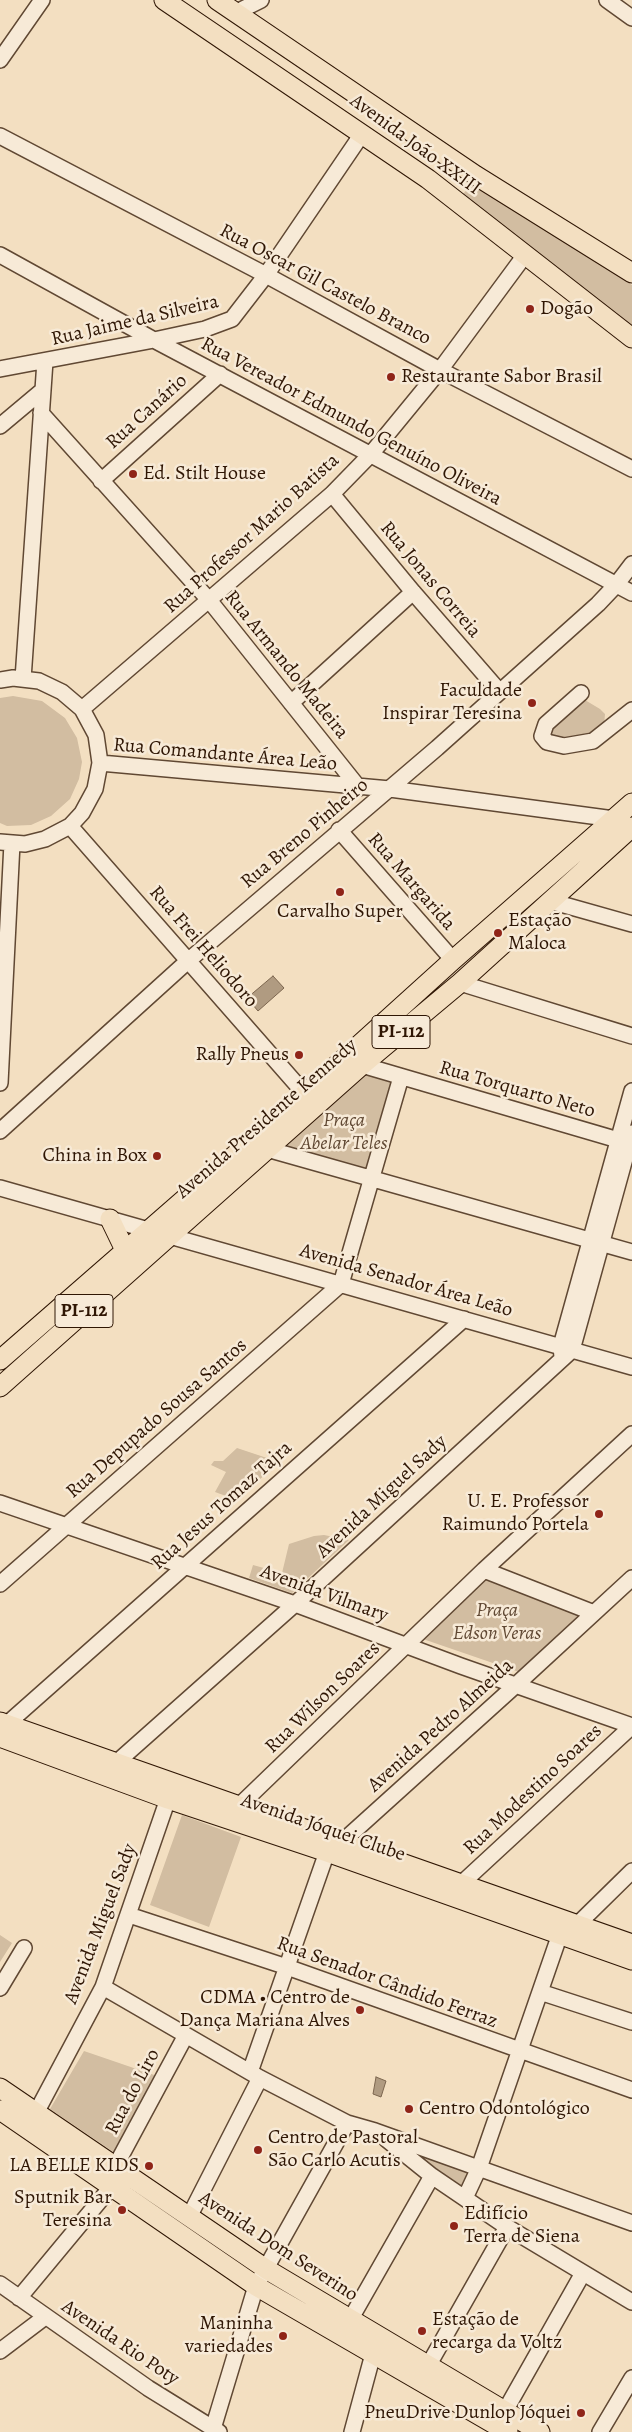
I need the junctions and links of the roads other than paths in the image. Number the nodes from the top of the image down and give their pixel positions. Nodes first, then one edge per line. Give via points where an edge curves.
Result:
1 (42, 0) edge
2 (164, 0) edge
3 (217, 0) edge
4 (261, 0) edge
5 (607, 0) edge
6 (237, 12) junction
7 (632, 18) edge
8 (0, 60) edge
9 (362, 134) junction
10 (0, 136) edge
11 (449, 157) junction
12 (475, 175) junction
13 (428, 179) junction
14 (454, 200) junction
15 (0, 255) edge
16 (525, 255) junction
17 (632, 273) edge
18 (266, 274) junction
19 (632, 338) edge
20 (154, 340) junction
21 (45, 362) junction
22 (0, 368) edge
23 (440, 370) junction
24 (220, 374) junction
25 (43, 390) junction
26 (41, 413) junction
27 (0, 426) edge
28 (371, 454) junction
29 (632, 469) edge
30 (100, 481) junction
31 (332, 494) junction
32 (632, 564) edge
33 (616, 586) junction
34 (412, 592) junction
35 (632, 594) edge
36 (208, 600) junction
37 (23, 679) junction
38 (0, 680) edge
39 (499, 692) junction
40 (580, 693) dead end
41 (291, 703) junction
42 (82, 709) junction
43 (632, 710) edge
44 (100, 763) junction
45 (359, 788) junction
46 (390, 789) junction
47 (632, 803) edge
48 (614, 819) junction
49 (70, 826) junction
50 (632, 827) edge
51 (339, 830) junction
52 (6, 843) edge
53 (550, 901) junction
54 (632, 924) edge
55 (189, 960) junction
56 (453, 960) junction
57 (460, 983) junction
58 (632, 1036) edge
59 (362, 1065) junction
60 (401, 1077) junction
61 (0, 1083) edge
62 (632, 1091) edge
63 (305, 1094) junction
64 (0, 1131) edge
65 (628, 1140) edge
66 (267, 1149) junction
67 (371, 1180) junction
68 (0, 1188) edge
69 (110, 1219) junction
70 (148, 1230) junction
71 (168, 1235) junction
72 (596, 1242) junction
73 (124, 1250) junction
74 (632, 1252) edge
75 (341, 1284) junction
76 (464, 1318) junction
77 (565, 1352) junction
78 (0, 1360) edge
79 (632, 1367) edge
80 (0, 1387) edge
81 (632, 1434) edge
82 (0, 1503) edge
83 (67, 1525) junction
84 (185, 1566) junction
85 (484, 1570) junction
86 (632, 1578) edge
87 (0, 1584) edge
88 (296, 1604) junction
89 (594, 1614) junction
90 (406, 1645) junction
91 (517, 1684) junction
92 (632, 1726) edge
93 (2, 1729) edge
94 (116, 1762) junction
95 (170, 1791) junction
96 (239, 1806) junction
97 (334, 1847) junction
98 (632, 1871) edge
99 (461, 1884) junction
100 (129, 1915) junction
101 (578, 1924) junction
102 (560, 1934) junction
103 (632, 1944) edge
104 (24, 1948) dead end
105 (632, 1960) edge
106 (287, 1968) junction
107 (103, 1987) junction
108 (0, 1988) edge
109 (540, 1992) junction
110 (632, 2022) edge
111 (186, 2036) junction
112 (520, 2051) junction
113 (255, 2075) junction
114 (0, 2088) edge
115 (632, 2090) edge
116 (0, 2110) edge
117 (36, 2113) junction
118 (347, 2123) junction
119 (375, 2130) junction
120 (115, 2167) junction
121 (479, 2168) junction
122 (432, 2176) junction
123 (112, 2186) junction
124 (465, 2198) junction
125 (189, 2217) junction
126 (632, 2223) edge
127 (507, 2227) junction
128 (266, 2269) junction
129 (584, 2273) junction
130 (0, 2284) edge
131 (256, 2286) junction
132 (19, 2298) junction
133 (632, 2302) edge
134 (45, 2317) junction
135 (350, 2320) junction
136 (0, 2351) edge
137 (373, 2354) junction
138 (428, 2366) junction
139 (632, 2378) edge
140 (502, 2425) edge
141 (215, 2431) edge
142 (352, 2432) edge
143 (540, 2432) edge
144 (600, 2432) edge

1 - 8 street
2 - 9 main road, Avenida João XXIII
3 - 6 main road, Avenida João XXIII
4 - 6 street
5 - 7 street
6 - 11 main road, Avenida João XXIII
9 - 13 main road, Avenida João XXIII
9 - 18 street, Rua Jaime da Silveira
10 - 18 street, Rua Oscar Gil Castelo Branco
11 - 12 main road, Avenida João XXIII
11 - 13 main road via 443,172
12 - 14 main road
12 - 17 main road, Avenida João XXIII
13 - 14 main road, Avenida João XXIII
14 - 16 main road, Avenida João XXIII
15 - 20 street, Rua Vereador Edmundo Genuíno Oliveira
16 - 19 main road, Avenida João XXIII
16 - 23 street, Rua Professor Mario Batista
18 - 20 street, Rua Jaime da Silveira via 240,311 228,322
18 - 23 street, Rua Oscar Gil Castelo Branco
20 - 21 street, Rua Jaime da Silveira
20 - 24 street, Rua Vereador Edmundo Genuíno Oliveira
21 - 22 street, Rua Jaime da Silveira
21 - 25 street
23 - 28 street, Rua Professor Mario Batista
23 - 29 street, Rua Oscar Gil Castelo Branco
24 - 28 street, Rua Vereador Edmundo Genuíno Oliveira
24 - 30 street, Rua Canário
25 - 26 street
25 - 27 street
26 - 30 street, Rua Armando Madeira
26 - 37 street
28 - 31 street, Rua Professor Mario Batista
28 - 33 street, Rua Vereador Edmundo Genuíno Oliveira
30 - 36 street, Rua Armando Madeira
31 - 34 street, Rua Jonas Correia
31 - 36 street, Rua Professor Mario Batista
32 - 33 street, Rua Breno Pinheiro
33 - 35 street, Rua Vereador Edmundo Genuíno Oliveira
33 - 39 street, Rua Breno Pinheiro
34 - 39 street, Rua Jonas Correia
34 - 41 street
36 - 41 street, Rua Armando Madeira
36 - 42 street, Rua Professor Mario Batista
37 - 38 street
37 - 42 street via 39,681 62,692
39 - 46 street, Rua Breno Pinheiro
40 - 43 street via 546,724 542,736 547,742 564,746 593,742
41 - 45 street, Rua Armando Madeira
42 - 44 street via 96,735
44 - 45 street, Rua Comandante Área Leão
44 - 49 street via 95,789
45 - 46 street, Rua Comandante Área Leão
46 - 48 street, Rua Comandante Área Leão
46 - 51 street, Rua Breno Pinheiro
47 - 48 main road, Avenida Presidente Kennedy / PI-112
48 - 56 main road, Avenida Presidente Kennedy / PI-112
49 - 52 street via 45,840
49 - 55 street, Rua Frei Heliodoro
50 - 53 main road, Avenida Presidente Kennedy / PI-112
51 - 55 street, Rua Breno Pinheiro
51 - 56 street, Rua Margarida
52 - 61 street
53 - 54 street
53 - 57 main road, Avenida Presidente Kennedy / PI-112
55 - 63 street, Rua Frei Heliodoro
55 - 64 street, Rua Breno Pinheiro
56 - 63 main road, Avenida Presidente Kennedy / PI-112
57 - 58 street
57 - 59 main road, Avenida Presidente Kennedy / PI-112
59 - 60 street, Rua Torquarto Neto
59 - 66 main road, Avenida Presidente Kennedy / PI-112
60 - 65 street, Rua Torquarto Neto
60 - 67 street
62 - 65 street
63 - 70 main road, Avenida Presidente Kennedy / PI-112
65 - 72 street
66 - 67 street
66 - 71 main road, Avenida Presidente Kennedy / PI-112
67 - 72 street
67 - 75 street
68 - 69 street
69 - 70 street
69 - 73 main road
70 - 71 street, Avenida Senador Área Leão
70 - 73 main road, Avenida Presidente Kennedy / PI-112
71 - 75 street, Avenida Senador Área Leão
71 - 80 main road, Avenida Presidente Kennedy / PI-112
72 - 74 street
72 - 77 street
73 - 78 main road, Avenida Presidente Kennedy / PI-112
75 - 76 street, Avenida Senador Área Leão
75 - 83 street, Rua Depupado Sousa Santos
76 - 77 street, Avenida Senador Área Leão
76 - 84 street, Rua Jesus Tomaz Tajra
77 - 79 street, Avenida Senador Área Leão
77 - 88 street, Avenida Miguel Sady
81 - 85 street, Rua Wilson Soares
82 - 83 street, Avenida Vilmary
83 - 84 street, Avenida Vilmary
83 - 87 street, Rua Depupado Sousa Santos
84 - 88 street, Avenida Vilmary
84 - 93 street, Rua Jesus Tomaz Tajra
85 - 89 street
85 - 90 street, Rua Wilson Soares
86 - 89 street, Avenida Pedro Almeida
88 - 90 street, Avenida Vilmary
88 - 94 street, Avenida Miguel Sady
89 - 91 street, Avenida Pedro Almeida
90 - 91 street, Avenida Vilmary
90 - 96 street, Rua Wilson Soares
91 - 92 street, Avenida Vilmary
91 - 97 street, Avenida Pedro Almeida
92 - 99 street, Rua Modestino Soares
93 - 94 main road, Avenida Jóquei Clube
93 - 95 main road, Avenida Jóquei Clube
94 - 95 main road, Avenida Jóquei Clube
95 - 96 main road, Avenida Jóquei Clube
95 - 97 main road, Avenida Jóquei Clube
95 - 100 street, Avenida Miguel Sady
96 - 97 main road, Avenida Jóquei Clube
97 - 99 main road, Avenida Jóquei Clube
97 - 102 main road, Avenida Jóquei Clube
97 - 106 street, Avenida Pedro Almeida
98 - 101 street
99 - 101 main road, Avenida Jóquei Clube
100 - 106 street, Rua Senador Cândido Ferraz
100 - 107 street, Avenida Miguel Sady
101 - 102 street
101 - 103 main road, Avenida Jóquei Clube
102 - 105 main road, Avenida Jóquei Clube
102 - 109 street
104 - 108 street
106 - 112 street, Rua Senador Cândido Ferraz
106 - 113 street, Avenida Pedro Almeida
107 - 111 street
107 - 117 street, Avenida Miguel Sady
109 - 110 street
109 - 112 street
111 - 113 street
111 - 120 street, Rua do Liro
112 - 115 street, Rua Senador Cândido Ferraz
112 - 121 street
113 - 118 street
113 - 125 street, Avenida Pedro Almeida
114 - 117 main road, Avenida Dom Severino
116 - 123 main road, Avenida Dom Severino
117 - 120 main road, Avenida Dom Severino
118 - 119 street
118 - 128 street
119 - 121 street
119 - 122 street
120 - 125 main road, Avenida Dom Severino
121 - 124 street
121 - 126 street
122 - 124 street
122 - 135 street
123 - 131 main road, Avenida Dom Severino
123 - 132 street
124 - 127 street
125 - 128 main road, Avenida Dom Severino
127 - 129 street
127 - 138 street
128 - 131 street
128 - 135 main road, Avenida Dom Severino
129 - 133 street
129 - 140 street
130 - 132 street, Avenida Rio Poty
131 - 137 main road, Avenida Dom Severino
131 - 141 street
132 - 134 street, Avenida Rio Poty
134 - 136 street
134 - 141 street, Avenida Rio Poty
135 - 138 main road, Avenida Dom Severino
137 - 140 main road, Avenida Dom Severino
137 - 142 street
138 - 140 main road, Avenida Dom Severino
139 - 144 street
140 - 143 main road, Avenida Dom Severino

